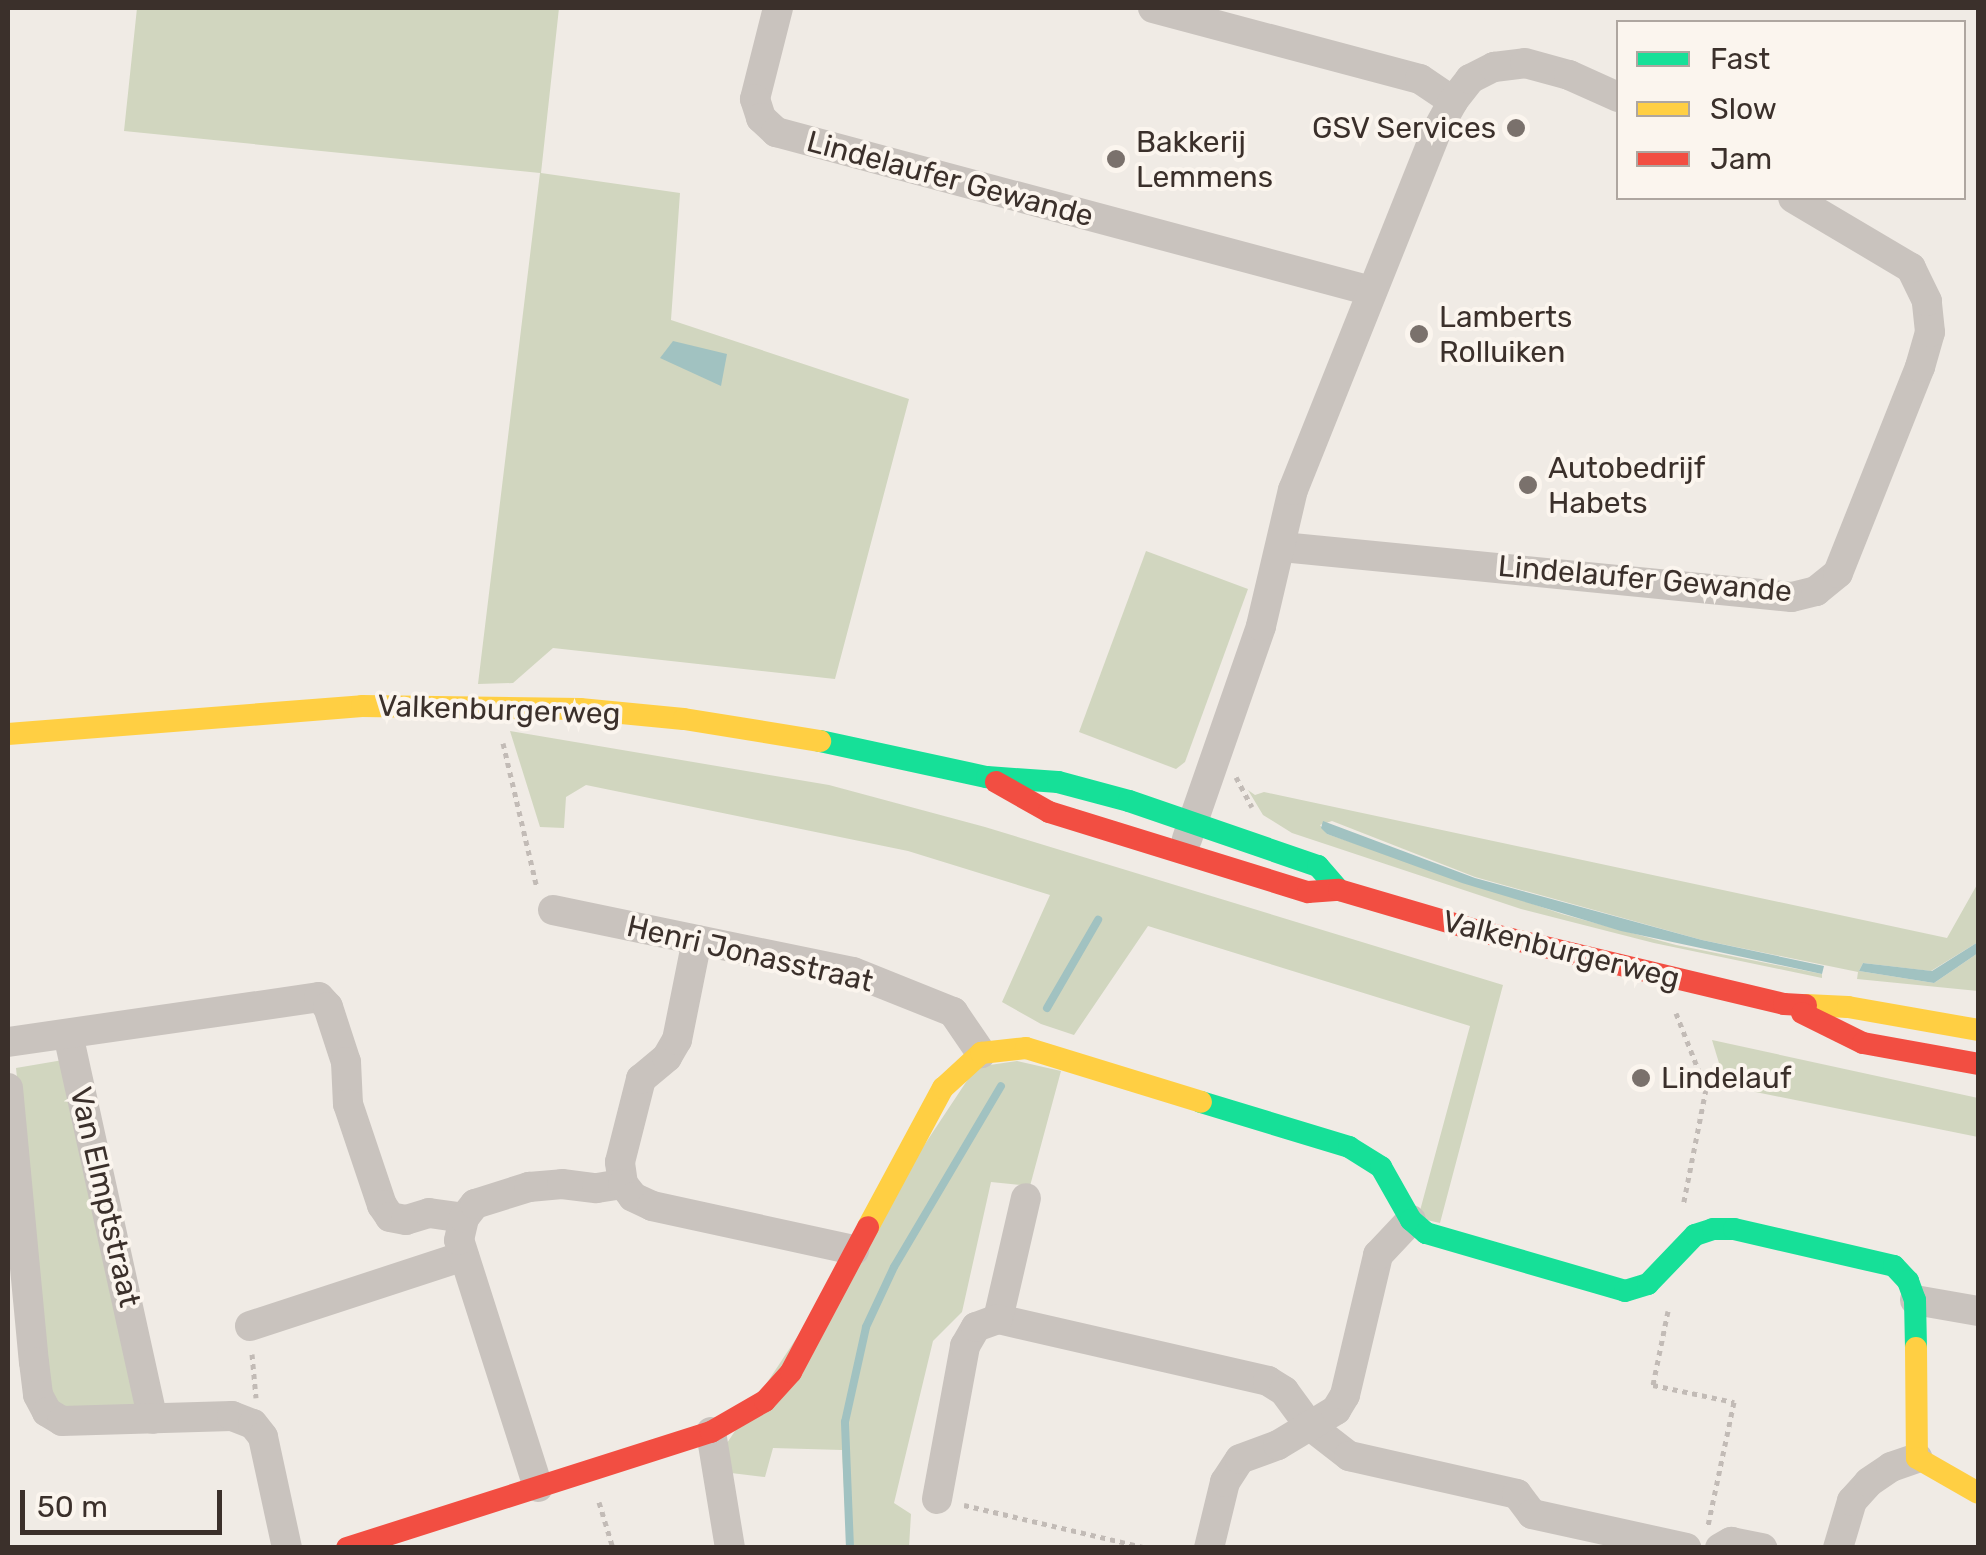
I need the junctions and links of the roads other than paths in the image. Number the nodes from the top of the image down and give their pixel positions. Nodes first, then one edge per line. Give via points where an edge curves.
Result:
1 (778, 8) edge
2 (1152, 8) edge
3 (1616, 96) edge
4 (1452, 101) junction
5 (1796, 200) edge
6 (1371, 291) junction
7 (1282, 547) junction
8 (8, 734) edge
9 (987, 777) junction
10 (1193, 822) junction
11 (1182, 854) junction
12 (1339, 890) junction
13 (554, 910) road end
14 (698, 940) junction
15 (1784, 1004) junction
16 (1978, 1030) edge
17 (68, 1034) junction
18 (8, 1042) edge
19 (981, 1053) junction
20 (1978, 1064) edge
21 (8, 1088) edge
22 (623, 1184) junction
23 (1026, 1198) dead end
24 (464, 1218) junction
25 (1411, 1220) junction
26 (854, 1250) junction
27 (464, 1256) junction
28 (1915, 1300) junction
29 (1978, 1312) edge
30 (998, 1319) junction
31 (250, 1326) road end
32 (153, 1419) junction
33 (1310, 1425) junction
34 (711, 1432) junction
35 (1917, 1458) junction
36 (538, 1486) junction
37 (1978, 1494) edge
38 (937, 1498) road end
39 (1704, 1541) edge
40 (287, 1548) edge
41 (347, 1548) edge
42 (730, 1548) edge
43 (1209, 1548) edge
44 (1762, 1548) edge
45 (1838, 1548) edge

1 - 6 street, Lindelaufer Gewande via 755,98 761,118 776,132
2 - 4 street via 1420,79
3 - 4 street via 1525,62 1494,66
4 - 6 street
5 - 7 street, Lindelaufer Gewande via 1910,268 1927,300 1930,332 1838,573 1816,591 1792,597
6 - 7 street via 1293,490
7 - 10 street
8 - 9 main road, Valkenburgerweg via 362,706 580,709 701,721
9 - 10 main road, Valkenburgerweg via 1058,782
9 - 11 main road, Valkenburgerweg via 1049,812
10 - 11 street
10 - 12 main road, Valkenburgerweg via 1318,866
11 - 12 main road, Valkenburgerweg via 1308,892
12 - 15 main road, Valkenburgerweg via 1482,932
13 - 14 street, Henri Jonasstraat
14 - 19 street, Henri Jonasstraat via 853,972 932,1001 954,1012
14 - 22 street via 677,1040 641,1079 620,1162
15 - 16 main road, Valkenburgerweg via 1848,1007
15 - 20 main road, Valkenburgerweg via 1863,1043
17 - 18 street
17 - 24 street via 319,997 346,1062 348,1104 382,1206 406,1220 430,1213
17 - 32 street, Van Elmptstraat
19 - 25 main road via 1026,1048 1350,1147 1381,1167
19 - 26 main road via 943,1088
21 - 32 street via 38,1395 62,1421
22 - 24 street via 529,1186 474,1204
22 - 26 street via 652,1206
23 - 30 street
24 - 27 street
25 - 28 main road via 1426,1233 1625,1291 1648,1284 1695,1235 1734,1229 1894,1266
25 - 33 street via 1378,1256 1345,1396 1336,1410
26 - 34 main road via 790,1372 765,1401
27 - 31 street
27 - 36 street
28 - 29 street
28 - 35 main road
30 - 33 street via 1268,1380
30 - 38 street via 976,1327 966,1346
32 - 40 street via 232,1416 254,1424 263,1437
33 - 39 street via 1349,1456 1517,1494 1532,1514
33 - 43 street via 1240,1459 1225,1482
34 - 36 main road
34 - 42 street
35 - 37 main road
35 - 45 street via 1869,1482 1852,1502
36 - 41 main road
39 - 44 street

